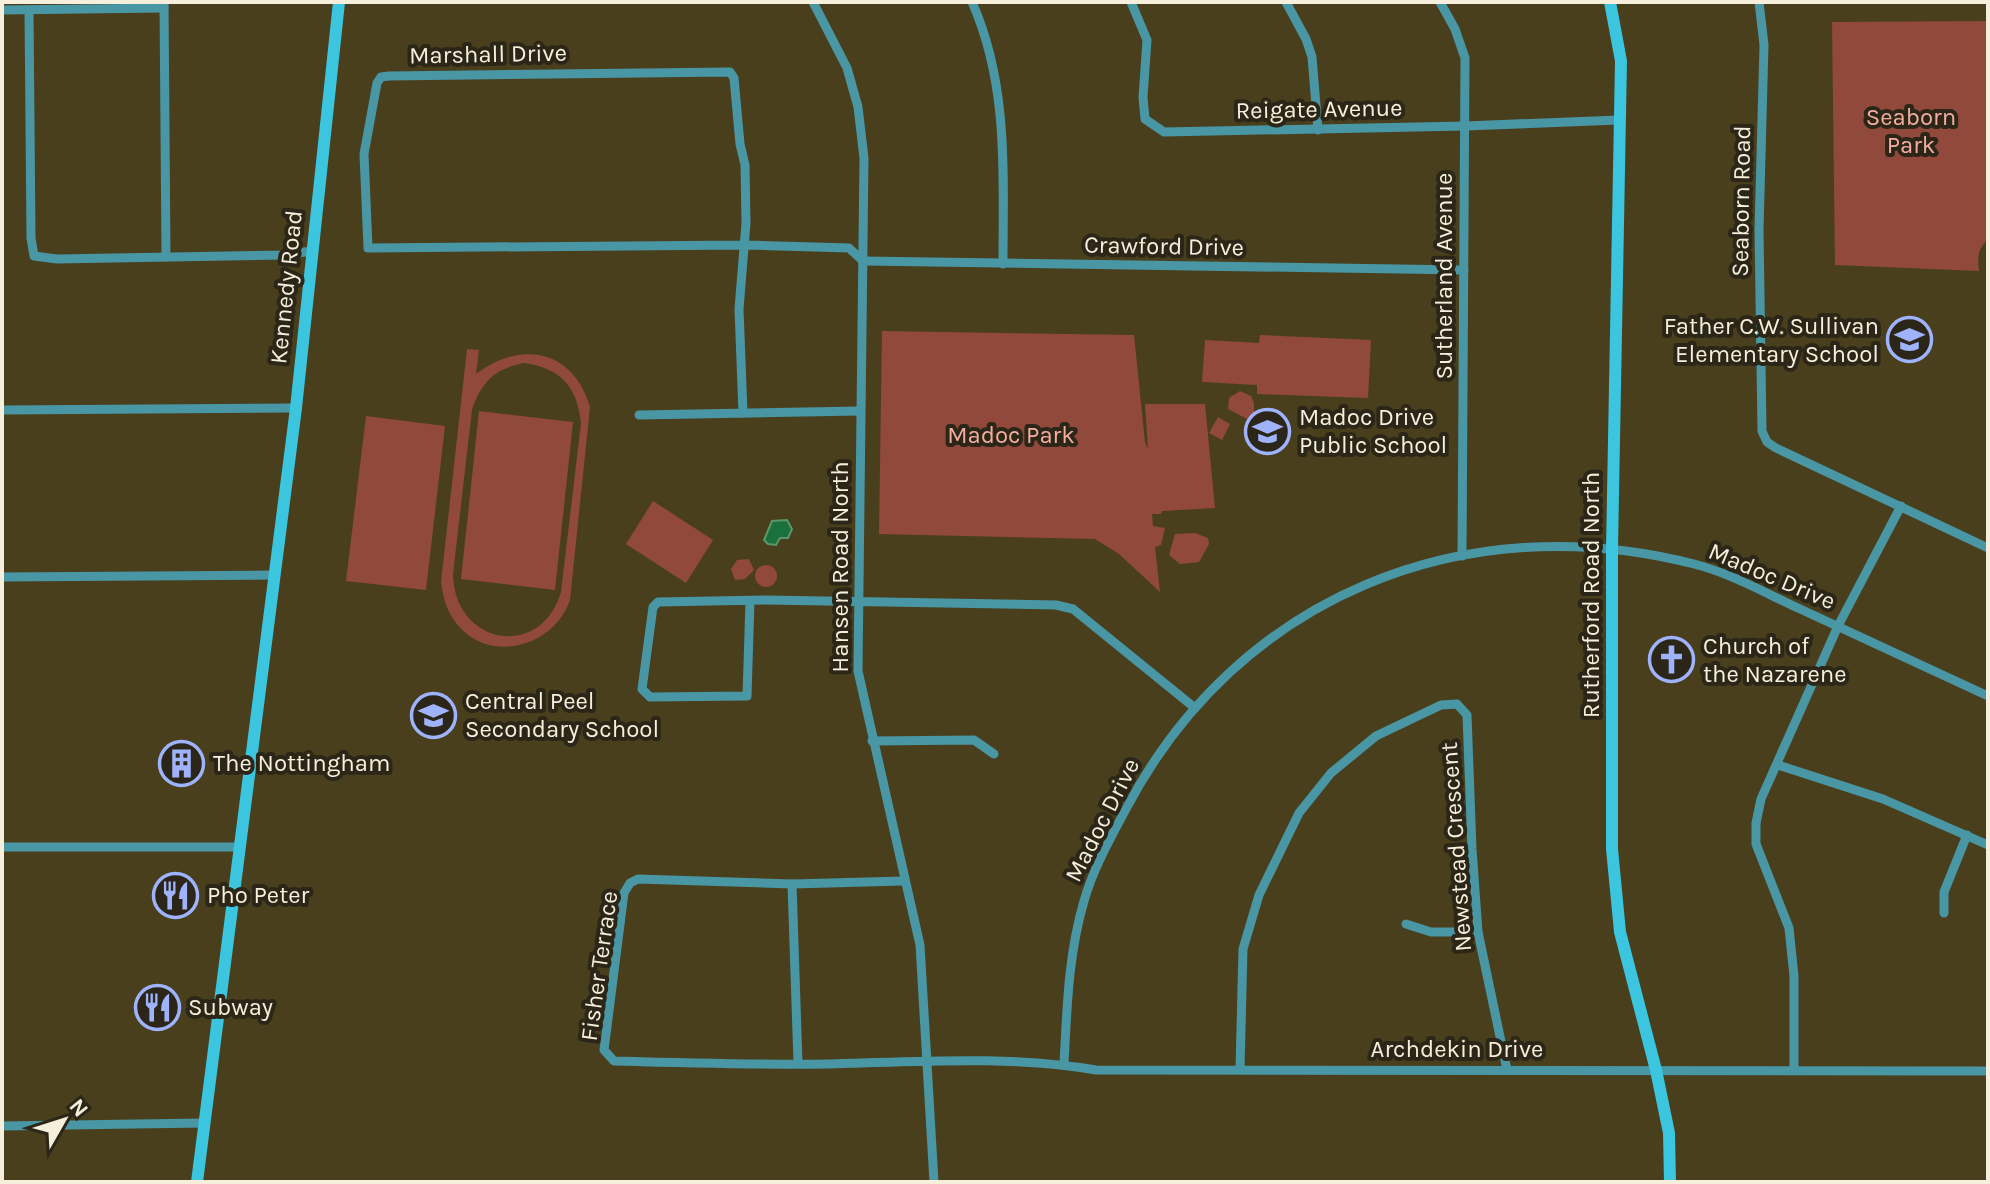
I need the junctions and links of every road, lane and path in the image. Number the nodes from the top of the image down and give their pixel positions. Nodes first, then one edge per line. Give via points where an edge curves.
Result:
1 (339, 2) edge
2 (813, 2) edge
3 (972, 2) edge
4 (1131, 2) edge
5 (1286, 2) edge
6 (1440, 2) edge
7 (1610, 2) edge
8 (1759, 2) edge
9 (164, 5) edge
10 (2, 10) edge
11 (29, 10) junction
12 (1619, 120) junction
13 (1465, 126) junction
14 (1318, 130) junction
15 (744, 245) junction
16 (311, 251) junction
17 (166, 257) junction
18 (863, 261) junction
19 (1003, 264) junction
20 (1464, 270) junction
21 (296, 408) junction
22 (2, 410) edge
23 (859, 411) junction
24 (743, 413) junction
25 (639, 415) dead end
26 (1901, 506) junction
27 (1988, 548) edge
28 (1612, 549) junction
29 (1462, 556) junction
30 (274, 575) junction
31 (2, 577) edge
32 (750, 601) junction
33 (858, 602) junction
34 (1838, 626) junction
35 (1988, 696) edge
36 (1195, 708) junction
37 (872, 741) junction
38 (994, 754) dead end
39 (1778, 765) junction
40 (1967, 835) junction
41 (1988, 845) edge
42 (2, 847) edge
43 (238, 847) junction
44 (903, 881) junction
45 (792, 884) junction
46 (1944, 913) dead end
47 (1406, 924) dead end
48 (1478, 932) junction
49 (926, 1061) junction
50 (798, 1063) junction
51 (1064, 1064) junction
52 (1240, 1069) junction
53 (1507, 1070) junction
54 (1656, 1070) junction
55 (1794, 1070) junction
56 (1988, 1071) edge
57 (203, 1123) junction
58 (2, 1126) edge
59 (197, 1182) edge
60 (934, 1182) edge
61 (1670, 1182) edge

1 - 16 main road, Kennedy Road
2 - 18 street, Hansen Road North via 847,68 858,107 864,158
3 - 19 street via 991,53 1003,132
4 - 14 street, Reigate Avenue via 1147,40 1142,108 1152,125 1164,132
5 - 14 street via 1312,57
6 - 13 street, Sutherland Avenue via 1465,58
7 - 12 main road, Rutherford Road North via 1621,61
8 - 26 street, Seaborn Road via 1764,45 1759,229 1762,431 1776,448
9 - 11 street
9 - 17 street
10 - 11 street
11 - 17 street via 34,256
12 - 13 street, Reigate Avenue
12 - 28 main road, Rutherford Road North
13 - 14 street, Reigate Avenue
13 - 20 street, Sutherland Avenue
15 - 15 street, Marshall Drive via 745,165 730,72 389,76 377,83 364,154 368,248
15 - 18 street, Marshall Drive via 849,248
15 - 24 street via 739,309
16 - 17 street
16 - 21 main road, Kennedy Road
18 - 19 street, Crawford Drive
18 - 23 street, Hansen Road North
19 - 20 street, Crawford Drive
20 - 29 street, Sutherland Avenue
21 - 22 street
21 - 30 main road, Kennedy Road
23 - 24 street
23 - 33 street, Hansen Road North
24 - 25 street
26 - 27 street, Seaborn Road
26 - 34 street
28 - 29 street, Madoc Drive via 1525,546
28 - 34 street, Madoc Drive via 1696,565
28 - 54 main road, Rutherford Road North via 1612,849 1620,932
29 - 36 street, Madoc Drive via 1407,569 1321,604 1240,662
30 - 31 street
30 - 43 main road, Kennedy Road
32 - 32 street via 658,602 653,607 645,694 747,696
32 - 33 street
33 - 36 street via 1073,609
33 - 37 street, Hansen Road North via 858,671
34 - 35 street, Madoc Drive
34 - 39 street
36 - 51 street, Madoc Drive via 1145,772 1084,899 1070,957
37 - 38 street via 974,740
37 - 44 street, Hansen Road North
39 - 40 street via 1883,799
39 - 55 street via 1761,799 1756,844 1789,928
40 - 41 street
40 - 46 street via 1944,892
42 - 43 street
43 - 57 main road, Kennedy Road
44 - 45 street, Fisher Terrace
44 - 49 street, Hansen Road North via 920,945
45 - 50 street
45 - 50 street, Fisher Terrace via 638,879 630,883 624,893 604,1050 614,1061
47 - 48 street via 1431,932
48 - 52 street, Newstead Crescent via 1467,715 1457,704 1441,705 1376,736 1331,773 1299,813 1259,895 1243,949
48 - 53 street, Newstead Crescent
49 - 50 street, Fisher Terrace
49 - 51 street, Archdekin Drive
49 - 60 street, Hansen Road North
51 - 52 street, Archdekin Drive via 1096,1070
52 - 53 street, Archdekin Drive
53 - 54 street, Archdekin Drive
54 - 55 street, Archdekin Drive
54 - 61 main road, Rutherford Road North via 1669,1133
55 - 56 street, Archdekin Drive
57 - 58 street
57 - 59 main road, Kennedy Road

